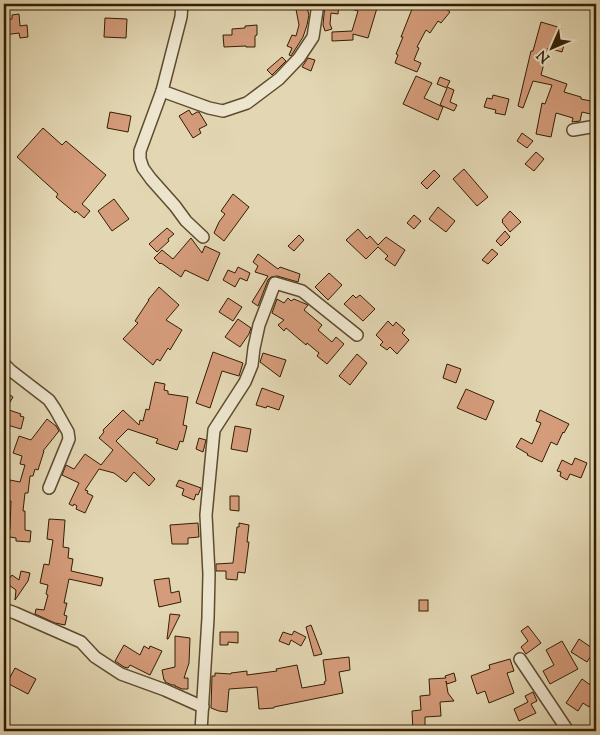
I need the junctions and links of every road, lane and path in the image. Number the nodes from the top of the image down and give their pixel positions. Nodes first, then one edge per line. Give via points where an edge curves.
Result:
1 (182, 4) edge
2 (318, 4) edge
3 (162, 91) junction
4 (596, 126) edge
5 (573, 130) dead end
6 (203, 237) dead end
7 (357, 334) dead end
8 (4, 364) edge
9 (49, 488) dead end
10 (4, 609) edge
11 (520, 659) dead end
12 (203, 707) junction
13 (201, 731) edge
14 (568, 731) edge

1 - 3 street
2 - 3 street via 313,38 300,58 247,103 223,112
3 - 6 street via 140,159 150,180
4 - 5 street
7 - 12 street via 302,291 275,282 245,382 214,430 206,515 209,574
8 - 9 street via 49,400 68,432 69,439
10 - 12 street via 81,642 95,657 121,674
11 - 14 street
12 - 13 street

